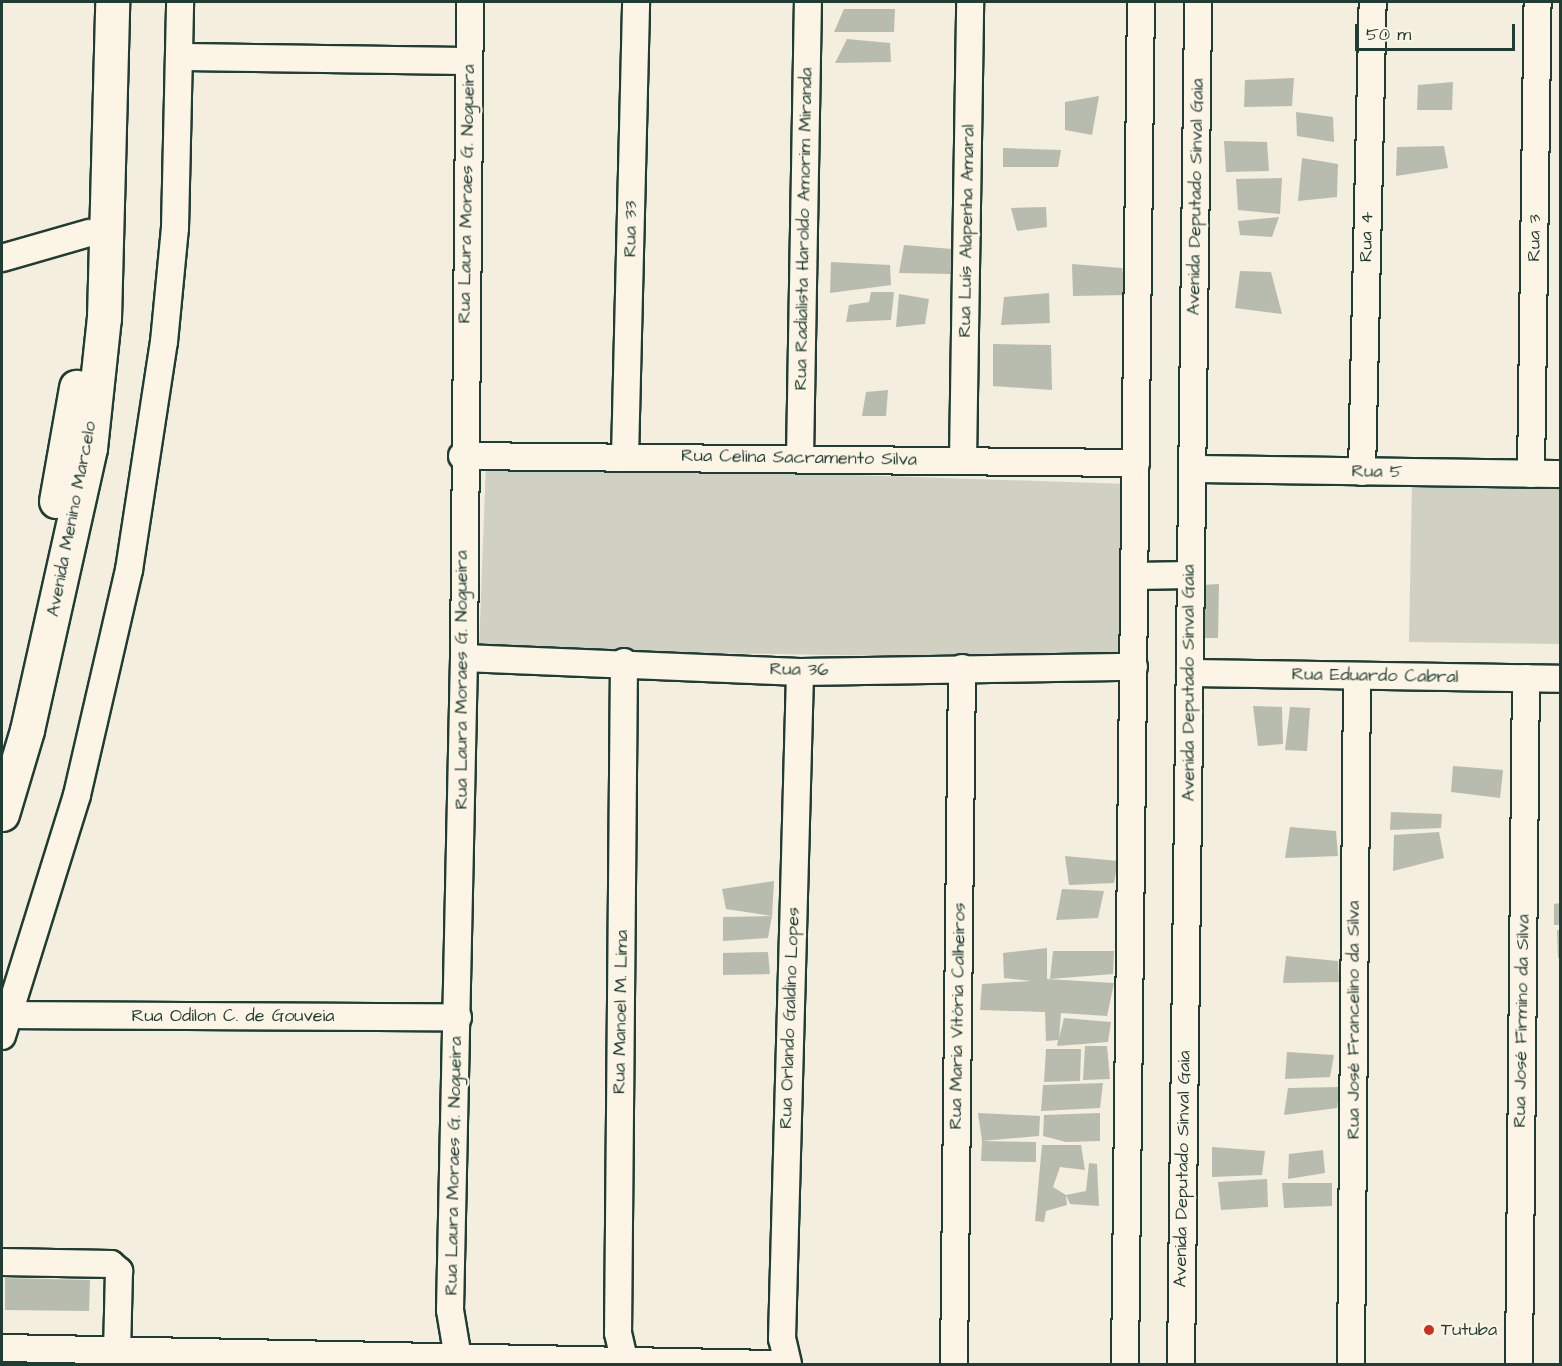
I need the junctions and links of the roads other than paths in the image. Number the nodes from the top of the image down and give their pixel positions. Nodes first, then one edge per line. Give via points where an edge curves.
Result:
1 (95, 2) edge
2 (112, 2) edge
3 (180, 2) edge
4 (470, 2) edge
5 (636, 2) edge
6 (808, 2) edge
7 (970, 2) edge
8 (1141, 2) edge
9 (1198, 2) edge
10 (1373, 2) edge
11 (1538, 2) edge
12 (180, 57) junction
13 (469, 61) junction
14 (89, 233) junction
15 (2, 258) edge
16 (462, 456) junction
17 (625, 457) junction
18 (800, 457) junction
19 (963, 460) junction
20 (1136, 464) junction
21 (1193, 470) junction
22 (1362, 472) junction
23 (1531, 474) junction
24 (1560, 474) edge
25 (1190, 575) junction
26 (1135, 576) junction
27 (464, 658) junction
28 (624, 662) junction
29 (1134, 667) junction
30 (962, 668) junction
31 (800, 672) junction
32 (1190, 673) junction
33 (1357, 676) junction
34 (1526, 678) junction
35 (1560, 679) edge
36 (2, 753) edge
37 (2, 814) edge
38 (458, 1017) junction
39 (5, 1026) edge
40 (2, 1262) edge
41 (2, 1348) edge
42 (117, 1353) junction
43 (459, 1361) edge
44 (625, 1363) edge
45 (772, 1365) edge
46 (788, 1365) edge
47 (954, 1365) edge
48 (1125, 1365) edge
49 (1181, 1365) edge
50 (1352, 1365) edge
51 (1519, 1365) edge

1 - 14 main road, Avenida Menino Marcelo
2 - 37 main road, Avenida Menino Marcelo via 104,318 90,447 27,730
3 - 12 street
4 - 13 street, Rua Laura Moraes G. Nogueira
5 - 17 street, Rua 33
6 - 18 street, Rua Radialista Haroldo Amorim Miranda
7 - 19 street, Rua Luís Alapenha Amaral
8 - 20 street
9 - 21 street, Avenida Deputado Sinval Gaia
10 - 22 street, Rua 4
11 - 23 street, Rua 3
12 - 13 street
12 - 39 street via 175,228 164,342 129,570 77,795
13 - 16 street, Rua Laura Moraes G. Nogueira
14 - 15 street
14 - 36 main road, Avenida Menino Marcelo via 80,361 51,532
16 - 17 street, Rua Celina Sacramento Silva
16 - 27 street, Rua Laura Moraes G. Nogueira
17 - 18 street, Rua Celina Sacramento Silva
18 - 19 street, Rua Celina Sacramento Silva
19 - 20 street, Rua Celina Sacramento Silva
20 - 26 street
21 - 22 street, Rua 5
21 - 25 street, Avenida Deputado Sinval Gaia
22 - 23 street, Rua 5
23 - 24 street, Rua 5
25 - 26 street
25 - 32 street, Avenida Deputado Sinval Gaia
26 - 29 street
27 - 28 street, Rua 36
27 - 38 street, Rua Laura Moraes G. Nogueira
28 - 31 street, Rua 36
28 - 44 street, Rua Manoel M. Lima via 618,1333
29 - 30 street, Rua 36
29 - 48 street
30 - 31 street, Rua 36
30 - 47 street, Rua Maria Vitória Calheiros
31 - 46 street, Rua Orlando Galdino Lopes via 782,1339
32 - 33 street, Rua Eduardo Cabral
32 - 49 street, Avenida Deputado Sinval Gaia
33 - 34 street, Rua Eduardo Cabral
33 - 50 street, Rua José Francelino da Silva
34 - 35 street, Rua Eduardo Cabral
34 - 51 street, Rua José Firmino da Silva
38 - 39 street, Rua Odilon C. de Gouveia
38 - 43 street, Rua Laura Moraes G. Nogueira via 450,1310
40 - 42 street via 111,1264 119,1271
41 - 42 street
42 - 43 street
43 - 44 street
44 - 45 street

